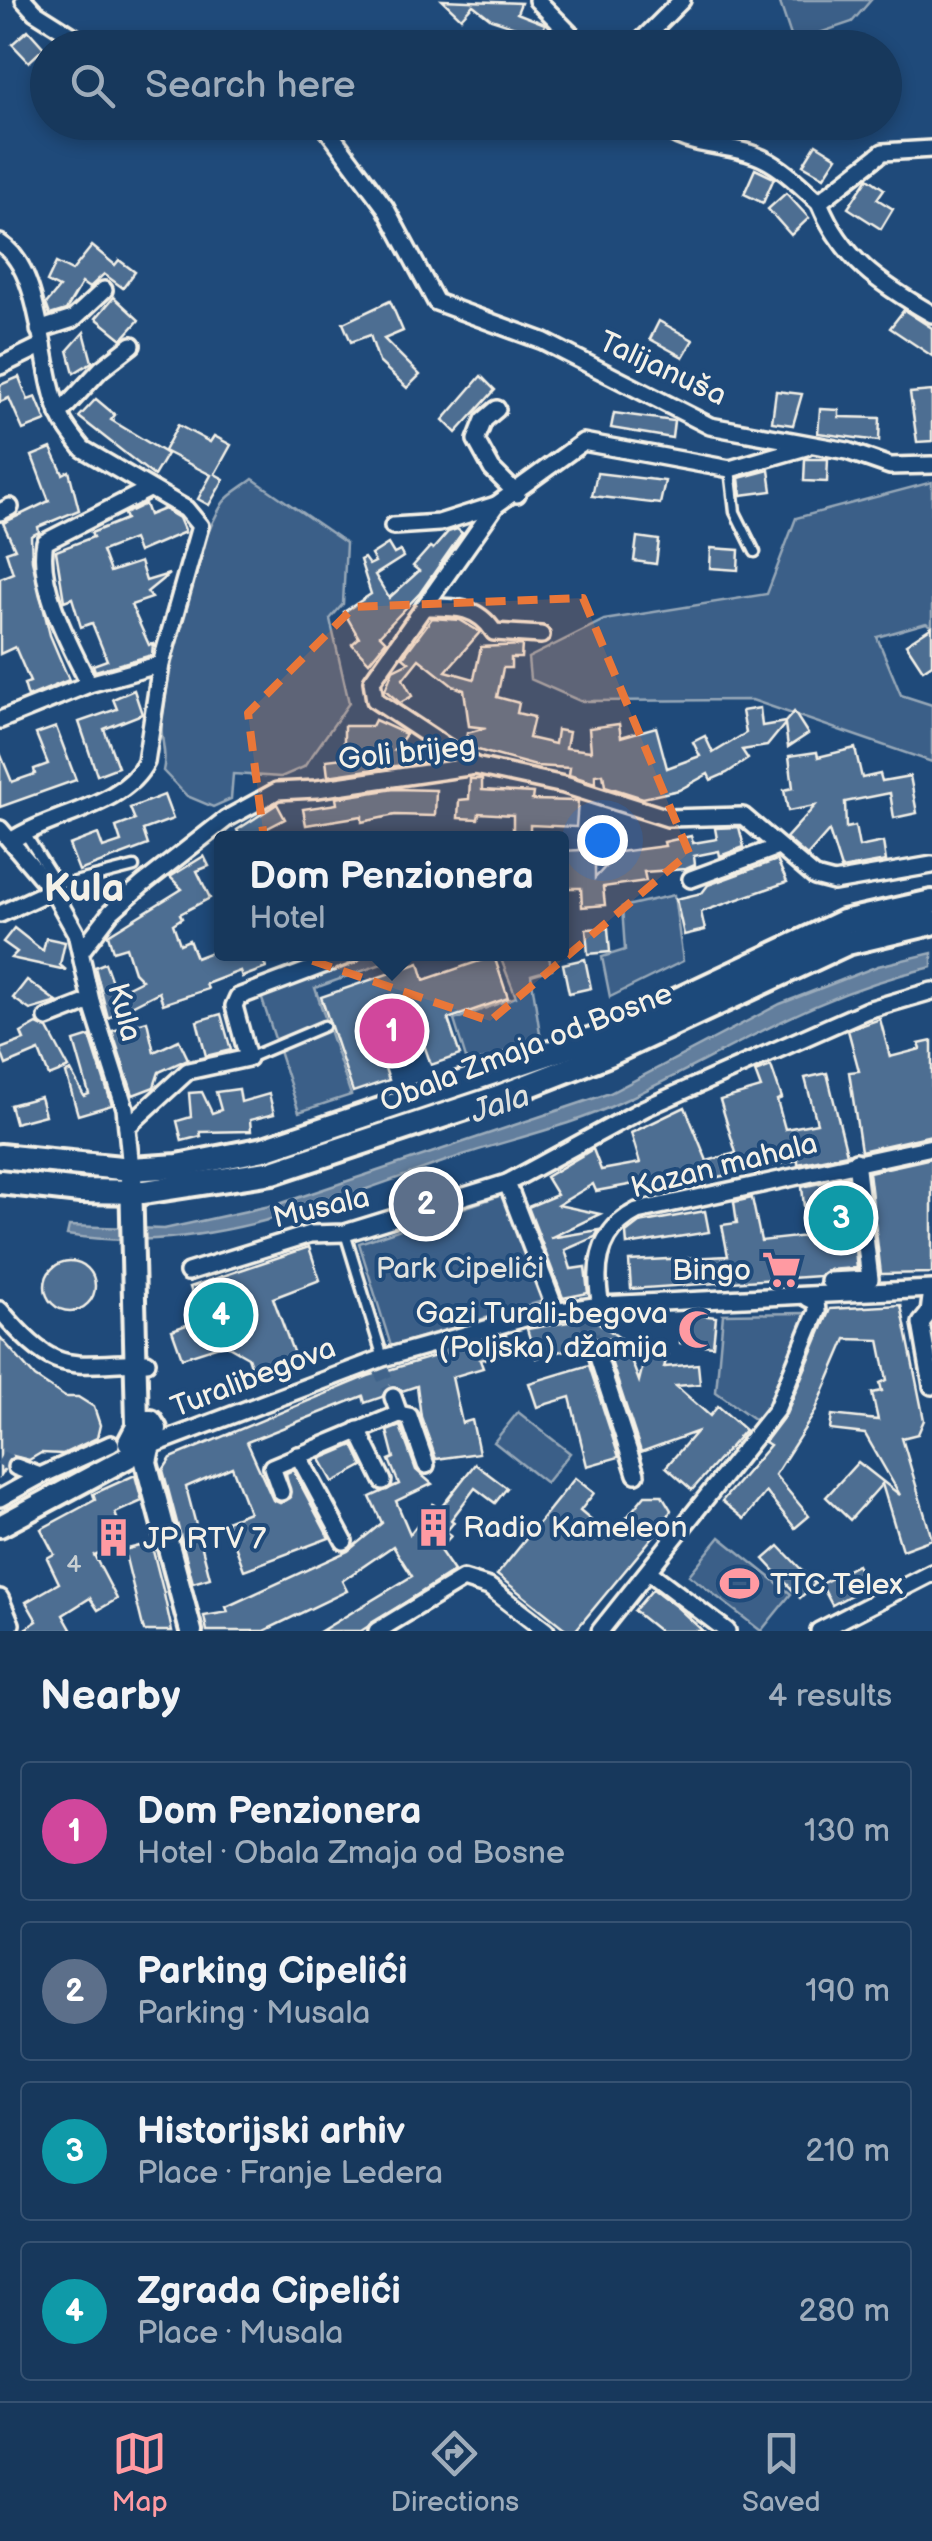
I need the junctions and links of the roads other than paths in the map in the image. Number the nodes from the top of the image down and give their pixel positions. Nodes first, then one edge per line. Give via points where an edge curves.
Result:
1 (24, 0) edge
2 (537, 0) edge
3 (682, 0) edge
4 (64, 30) edge
5 (566, 30) edge
6 (652, 30) edge
7 (335, 140) edge
8 (690, 140) edge
9 (932, 150) edge
10 (819, 202) junction
11 (0, 243) edge
12 (104, 290) dead end
13 (932, 314) edge
14 (41, 338) junction
15 (132, 345) dead end
16 (0, 366) edge
17 (496, 409) dead end
18 (59, 414) junction
19 (807, 447) junction
20 (932, 465) edge
21 (730, 469) junction
22 (149, 489) junction
23 (517, 494) junction
24 (496, 506) junction
25 (393, 526) dead end
26 (755, 552) dead end
27 (424, 607) junction
28 (541, 636) dead end
29 (161, 664) junction
30 (89, 684) junction
31 (0, 720) edge
32 (474, 766) junction
33 (11, 834) edge
34 (778, 847) junction
35 (134, 866) dead end
36 (932, 866) edge
37 (691, 879) dead end
38 (52, 890) junction
39 (932, 902) edge
40 (0, 914) edge
41 (932, 922) edge
42 (82, 950) junction
43 (333, 961) edge
44 (932, 991) edge
45 (91, 1001) junction
46 (47, 1018) dead end
47 (324, 1026) dead end
48 (248, 1058) junction
49 (128, 1127) junction
50 (932, 1147) edge
51 (0, 1156) edge
52 (856, 1161) junction
53 (136, 1175) junction
54 (0, 1182) edge
55 (507, 1183) junction
56 (346, 1233) junction
57 (188, 1272) dead end
58 (829, 1281) dead end
59 (932, 1290) edge
60 (808, 1298) junction
61 (590, 1308) junction
62 (0, 1310) edge
63 (556, 1312) junction
64 (931, 1314) edge
65 (595, 1348) tunnel mouth
66 (379, 1361) junction
67 (141, 1362) junction
68 (932, 1386) edge
69 (392, 1397) tunnel mouth
70 (399, 1414) junction
71 (358, 1430) junction
72 (142, 1438) junction
73 (298, 1456) junction
74 (426, 1465) dead end
75 (16, 1467) tunnel mouth
76 (636, 1474) dead end
77 (40, 1476) junction
78 (383, 1482) dead end
79 (281, 1492) dead end
80 (0, 1498) edge
81 (0, 1526) edge
82 (344, 1541) dead end
83 (649, 1572) junction
84 (932, 1573) edge
85 (0, 1598) edge
86 (0, 1630) edge
87 (191, 1631) edge
88 (377, 1631) edge
89 (546, 1631) edge
90 (600, 1631) edge
91 (727, 1631) edge
92 (818, 1631) edge

1 - 4 street
2 - 5 street
3 - 6 street
7 - 19 street, Talijanuša via 385,207 436,302 543,340 710,426
8 - 10 street via 753,154
9 - 10 street via 883,152
10 - 13 street via 848,256 875,282
11 - 14 street via 20,266
12 - 14 street
14 - 16 street
14 - 18 street
15 - 18 street
17 - 23 street via 476,440
18 - 22 street via 83,448
19 - 20 street, Talijanuša via 847,451 890,466
19 - 21 street
21 - 23 street via 583,442
21 - 26 lane via 735,512
22 - 29 street via 186,509 200,526
22 - 30 street via 45,542 50,593
23 - 24 street
24 - 25 street via 440,524
24 - 27 street
27 - 28 street via 471,610 494,632
27 - 32 street via 372,681 372,692
29 - 30 street
29 - 33 street via 140,774 110,796
30 - 31 street
32 - 34 street, Goli brijeg via 564,784 668,818 743,816
32 - 42 street, Goli brijeg via 277,791 226,819 143,884
33 - 35 lane via 56,881
33 - 38 street, Kula
34 - 36 street, Goli brijeg via 814,877 834,882
34 - 37 street
38 - 40 street
38 - 42 street, Kula
39 - 53 main road, Obala Zmaja od Bosne via 843,922 601,1036 492,1076 264,1150
41 - 53 main road, Obala Zmaja od Bosne via 847,943 609,1054 273,1172
42 - 45 street, Kula
43 - 48 street via 238,996 234,1006
44 - 55 street, Musala via 868,1010 711,1078
45 - 46 street
45 - 49 street, Kula
47 - 48 lane
48 - 49 street via 188,1071
49 - 53 street, Kula
50 - 52 street, Kazan mahala
51 - 53 main road
52 - 58 street via 870,1279
52 - 61 street, Kazan mahala via 628,1215 597,1258
53 - 54 main road
53 - 67 main road
55 - 56 street, Musala
55 - 63 street
56 - 57 street, Musala via 310,1234
56 - 66 lane
59 - 60 street, Turalibegova
59 - 64 street
60 - 61 street, Turalibegova
60 - 83 street via 817,1311 776,1410
61 - 63 street, Turalibegova
62 - 67 street via 30,1346 56,1362
63 - 66 street, Turalibegova
64 - 68 street via 920,1323
65 - 76 street
66 - 72 street, Turalibegova
67 - 72 main road
69 - 70 street
70 - 71 street
70 - 74 street via 409,1416
71 - 73 street
71 - 78 street
72 - 77 street, Turalibegova
72 - 81 main road
72 - 87 main road
73 - 79 street via 272,1467
73 - 82 street
75 - 77 street
77 - 80 street, Turalibegova
83 - 90 street
83 - 91 street
84 - 92 street
85 - 86 street via 11,1624
88 - 89 street via 462,1579 489,1587

